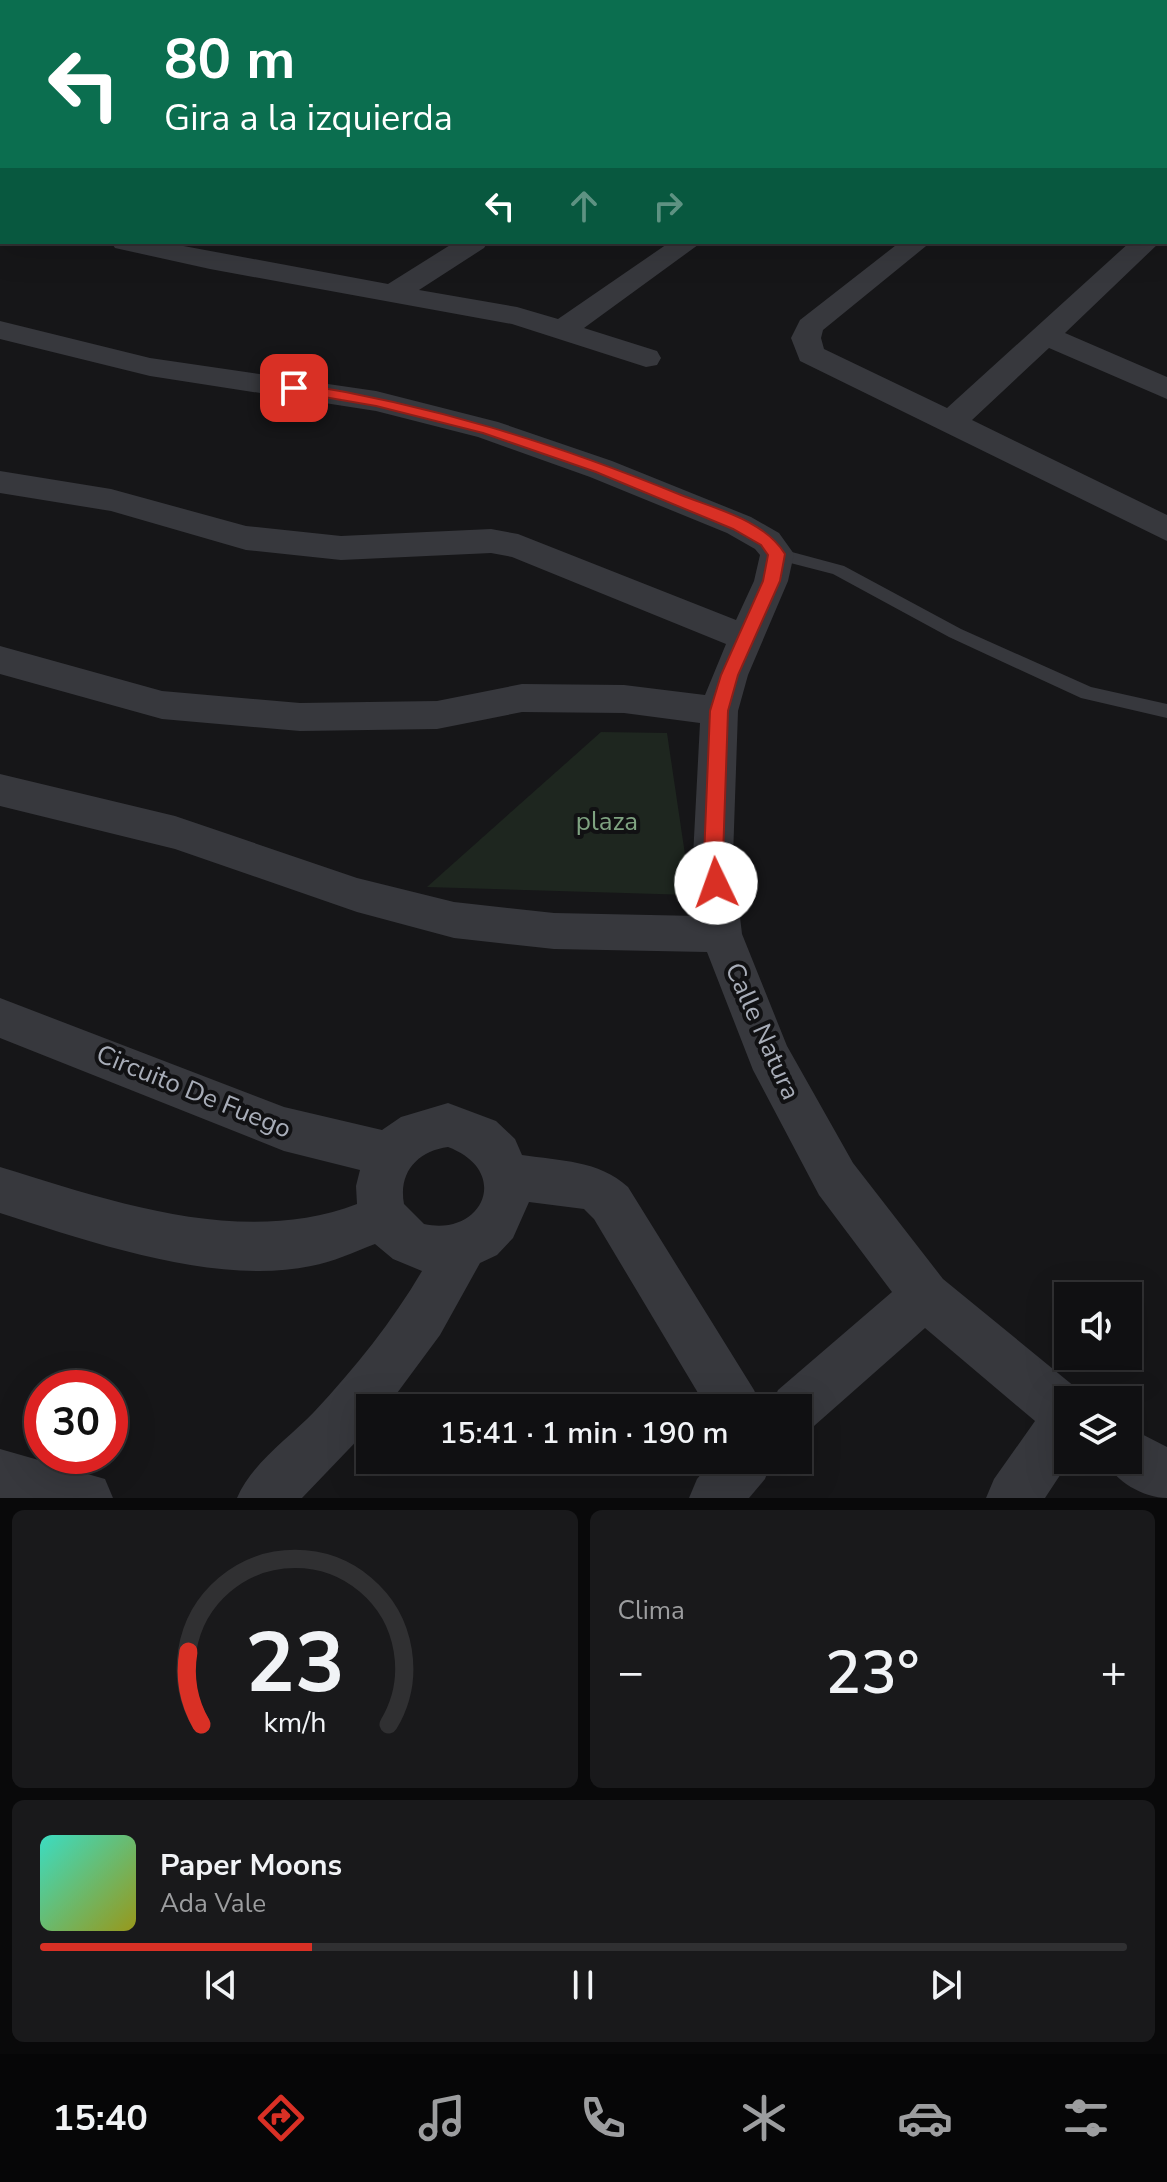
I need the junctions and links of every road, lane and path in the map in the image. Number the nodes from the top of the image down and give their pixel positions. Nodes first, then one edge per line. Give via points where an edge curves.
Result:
1 (134, 244) edge
2 (240, 244) edge
3 (471, 244) edge
4 (685, 244) edge
5 (914, 244) edge
6 (1144, 244) edge
7 (210, 261) junction
8 (396, 292) junction
9 (0, 330) edge
10 (562, 330) junction
11 (1045, 335) junction
12 (646, 358) dead end
13 (1167, 389) edge
14 (950, 423) junction
15 (0, 482) edge
16 (1167, 529) edge
17 (777, 554) junction
18 (746, 638) junction
19 (0, 660) edge
20 (719, 711) junction
21 (1167, 711) edge
22 (0, 790) edge
23 (721, 934) junction
24 (0, 1018) edge
25 (391, 1154) junction
26 (508, 1176) junction
27 (0, 1190) edge
28 (384, 1217) junction
29 (462, 1247) junction
30 (926, 1296) junction
31 (727, 1394) edge
32 (811, 1394) edge
33 (1054, 1405) edge
34 (1054, 1437) edge
35 (1142, 1462) edge
36 (735, 1474) edge
37 (0, 1475) edge
38 (1167, 1478) edge
39 (86, 1498) edge
40 (264, 1498) edge
41 (716, 1498) edge
42 (1013, 1498) edge

1 - 7 street
2 - 7 street
3 - 8 street
4 - 10 street
5 - 14 street via 810,326 806,338 811,354
6 - 11 street
7 - 8 street
8 - 10 street
9 - 17 street via 150,367 376,401 487,429 739,525 767,541
10 - 12 street
11 - 13 street
11 - 14 street
14 - 16 street
15 - 18 street via 111,500 246,538 341,548 491,541 518,546
17 - 18 street, Calle Natura
17 - 21 lane via 838,570 955,633 1087,693
18 - 20 street, Calle Natura
19 - 20 street via 162,705 300,717 437,715 522,698 624,699
20 - 23 street, Calle Natura via 713,857
22 - 23 street via 187,836 360,897 455,920 545,930
23 - 30 street, Calle Natura via 769,1056 836,1179
24 - 25 street, Circuito De Fuego via 284,1129
25 - 26 street via 406,1138 448,1125 487,1139 501,1155
25 - 28 street via 381,1174
26 - 29 street via 507,1198 498,1218 483,1236
26 - 31 street via 595,1188 611,1203
27 - 28 street via 101,1221 238,1246 305,1243
28 - 29 street via 398,1235 417,1246
29 - 40 street via 421,1318 373,1382
30 - 32 street
30 - 33 street, Calle Natura
34 - 42 street
35 - 38 street
36 - 41 street
37 - 39 street

